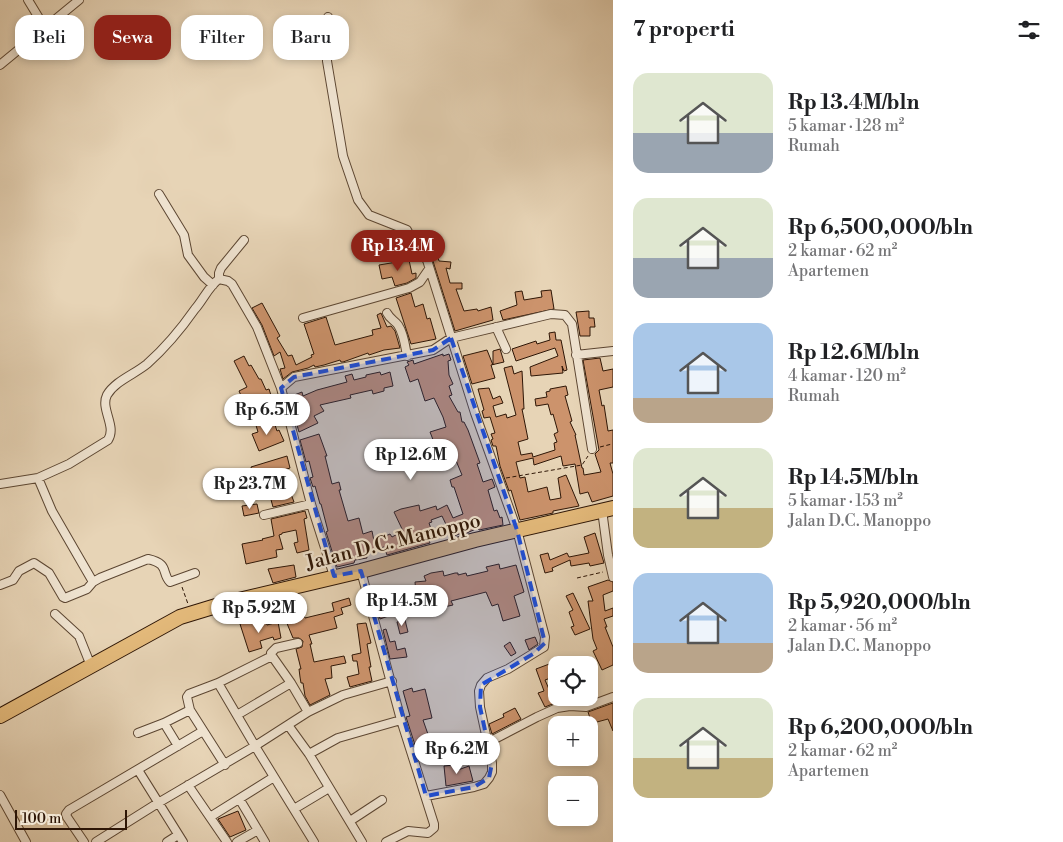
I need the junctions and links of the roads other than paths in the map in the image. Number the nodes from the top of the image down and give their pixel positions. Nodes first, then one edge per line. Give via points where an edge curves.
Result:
1 (28, 0) edge
2 (78, 0) edge
3 (37, 15) edge
4 (60, 15) edge
5 (15, 53) edge
6 (327, 60) edge
7 (0, 65) edge
8 (160, 194) dead end
9 (244, 240) dead end
10 (429, 269) junction
11 (219, 279) junction
12 (212, 285) junction
13 (387, 313) dead end
14 (302, 318) dead end
15 (496, 327) junction
16 (451, 338) junction
17 (506, 349) dead end
18 (613, 350) edge
19 (576, 355) junction
20 (406, 356) junction
21 (281, 388) junction
22 (285, 404) junction
23 (258, 415) dead end
24 (592, 449) road end
25 (38, 478) junction
26 (0, 484) edge
27 (311, 504) junction
28 (607, 509) edge
29 (264, 515) dead end
30 (517, 530) junction
31 (361, 571) junction
32 (195, 572) dead end
33 (612, 573) edge
34 (334, 576) junction
35 (93, 582) junction
36 (0, 586) edge
37 (55, 614) dead end
38 (298, 643) dead end
39 (272, 656) junction
40 (91, 666) junction
41 (392, 682) junction
42 (291, 683) junction
43 (218, 684) junction
44 (613, 697) edge
45 (190, 710) junction
46 (308, 712) junction
47 (237, 714) junction
48 (0, 716) edge
49 (402, 720) junction
50 (164, 723) junction
51 (288, 725) junction
52 (203, 731) junction
53 (138, 733) dead end
54 (487, 743) junction
55 (178, 746) junction
56 (256, 746) junction
57 (309, 754) junction
58 (225, 765) junction
59 (138, 770) junction
60 (274, 777) junction
61 (188, 785) junction
62 (328, 788) junction
63 (426, 796) junction
64 (240, 800) junction
65 (382, 800) dead end
66 (1, 801) edge
67 (158, 803) junction
68 (294, 809) junction
69 (210, 817) junction
70 (350, 821) junction
71 (258, 830) junction
72 (178, 835) junction
73 (311, 841) edge
74 (26, 842) edge
75 (84, 842) edge
76 (96, 842) edge
77 (167, 842) edge
78 (183, 842) edge
79 (227, 842) edge
80 (237, 842) edge
81 (265, 842) edge
82 (362, 842) edge
83 (386, 842) edge

1 - 3 street
2 - 4 street
5 - 7 street
6 - 10 street via 343,156 358,200 369,215 407,230
8 - 12 street via 184,235 188,255
9 - 11 street via 221,268
10 - 14 street via 420,282 409,288
10 - 16 street
11 - 12 street
11 - 21 street via 232,284 257,327
12 - 25 street via 163,348 108,395 106,406 111,434 108,440
13 - 20 street via 403,335
15 - 16 street
15 - 17 street
15 - 19 street via 551,314 565,315 572,324
16 - 20 street via 434,350
16 - 30 street
18 - 19 street
19 - 24 street
20 - 21 street via 294,377
21 - 22 street
22 - 23 street via 278,415 262,420
22 - 27 street
25 - 26 street
25 - 35 street via 52,511
27 - 29 street
27 - 34 street
28 - 30 highway, Jalan D.C. Manoppo
28 - 33 street
30 - 31 highway, Jalan D.C. Manoppo
30 - 54 street via 545,643 534,654 487,678 481,685 480,707
31 - 34 highway, Jalan D.C. Manoppo
31 - 41 street
32 - 35 street via 170,582 161,565 148,559
34 - 40 highway, Jalan D.C. Manoppo via 180,617
35 - 36 street via 87,589 65,598 48,571 34,563
37 - 40 street via 78,636
38 - 39 street via 276,648
39 - 42 street
39 - 43 street
40 - 48 highway, Jalan D.C. Manoppo
41 - 46 street via 343,695
41 - 49 street
42 - 46 street
42 - 47 street
43 - 45 street via 188,695
43 - 47 street
44 - 54 street via 586,707 559,708 537,716
45 - 50 street
45 - 52 street
46 - 51 street
47 - 56 street
49 - 57 street via 338,738
49 - 63 street
50 - 53 street
50 - 55 street
51 - 56 street
51 - 57 street
52 - 55 street
52 - 58 street
54 - 63 street via 493,768 484,784
55 - 59 street
56 - 58 street
56 - 60 street
57 - 62 street
58 - 61 street
59 - 67 street
59 - 75 street via 67,812
60 - 64 street
60 - 68 street
61 - 67 street
61 - 69 street
62 - 68 street
62 - 70 street
63 - 83 street via 434,824 432,831 408,831
64 - 69 street
64 - 71 street
65 - 70 street
66 - 74 street
67 - 72 street
67 - 76 street
68 - 73 street
69 - 79 street
70 - 82 street
71 - 80 street
71 - 81 street
72 - 77 street
72 - 78 street

